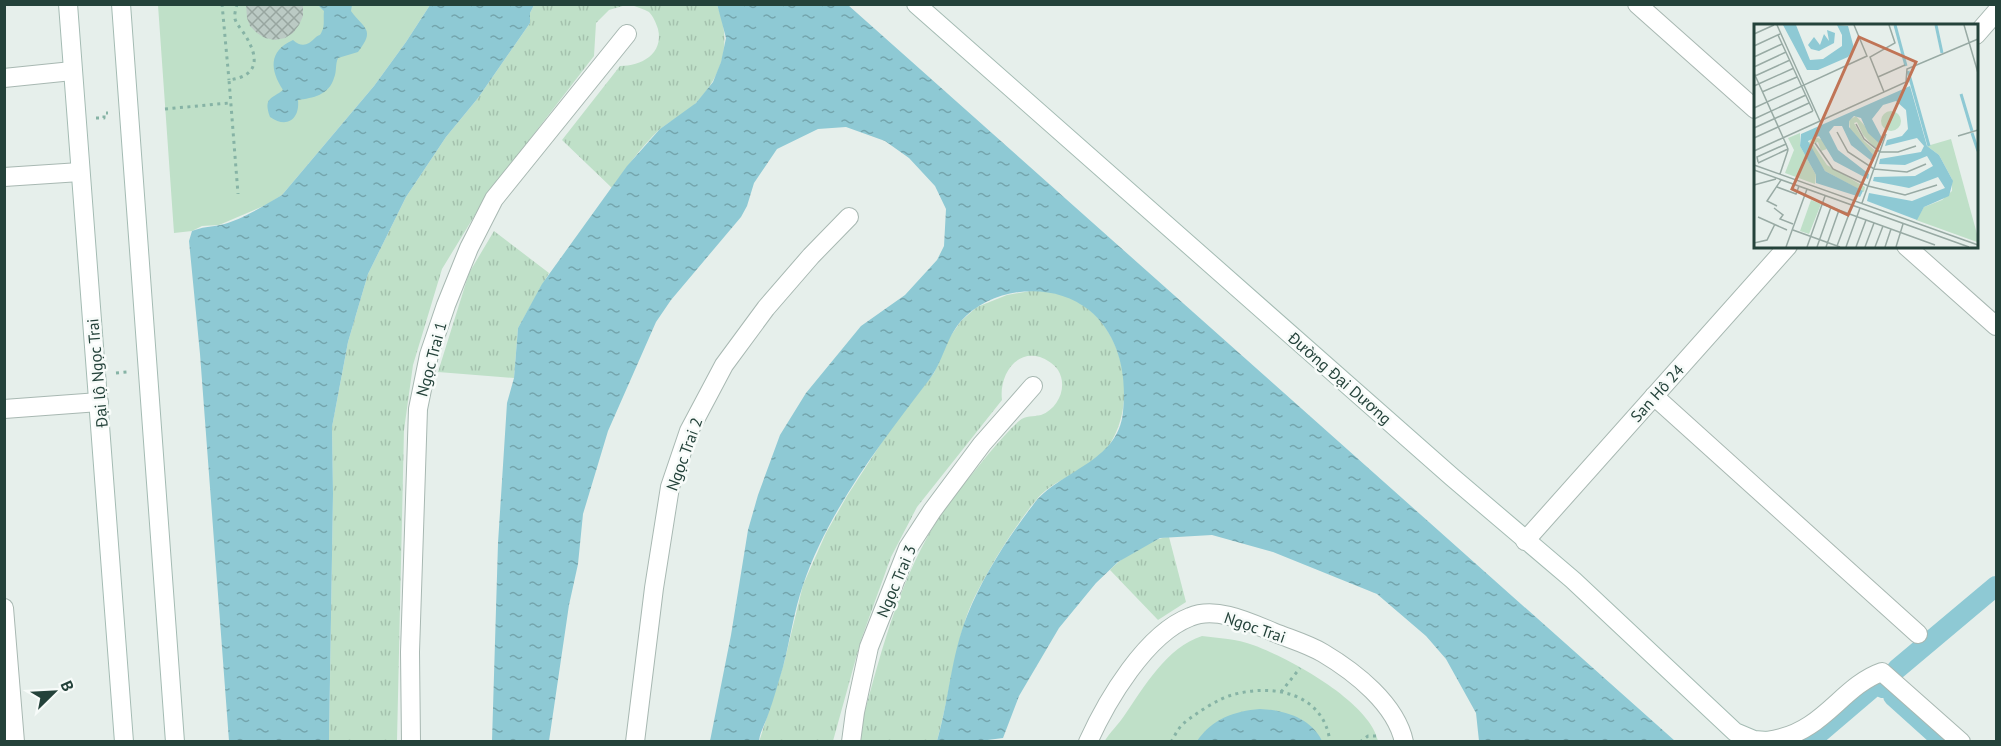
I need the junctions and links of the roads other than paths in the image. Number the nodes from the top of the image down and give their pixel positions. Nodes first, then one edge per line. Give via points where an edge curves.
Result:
1 (68, 4) edge
2 (121, 4) edge
3 (916, 4) edge
4 (1637, 4) edge
5 (1996, 12) edge
6 (627, 34) dead end
7 (1977, 35) edge
8 (72, 71) junction
9 (4, 78) edge
10 (1754, 108) edge
11 (80, 172) junction
12 (4, 177) edge
13 (849, 217) dead end
14 (1786, 248) edge
15 (1908, 248) edge
16 (1996, 326) edge
17 (1033, 386) dead end
18 (1654, 396) junction
19 (99, 402) junction
20 (4, 409) edge
21 (1525, 541) junction
22 (4, 608) edge
23 (5, 628) edge
24 (1918, 634) dead end
25 (15, 741) edge
26 (124, 741) edge
27 (175, 741) edge
28 (411, 741) edge
29 (635, 741) edge
30 (851, 741) edge
31 (1088, 741) edge
32 (1404, 741) edge
33 (1767, 741) edge
34 (1961, 741) edge

1 - 8 street, Đại lộ Ngọc Trai
2 - 27 street
3 - 21 street, Đường Đại Dương
4 - 10 street
5 - 7 street
6 - 28 street, Ngọc Trai 1 via 494,199 446,305 429,355 418,409
8 - 9 street
8 - 11 street, Đại lộ Ngọc Trai
11 - 12 street
11 - 19 street, Đại lộ Ngọc Trai
13 - 29 street, Ngọc Trai 2 via 766,308 724,365 689,431 670,487
14 - 18 street, San Hô 24
15 - 16 street
17 - 30 street, Ngọc Trai 3 via 981,444 908,548 869,647
18 - 21 street, San Hô 24
18 - 24 street via 1728,472 1836,569
19 - 20 street
19 - 26 street, Đại lộ Ngọc Trai
21 - 33 street, Đường Đại Dương via 1573,580 1735,732
22 - 23 street
23 - 25 street
31 - 32 street, Ngọc Trai via 1132,666 1149,646 1190,617 1204,614 1248,622 1323,653 1378,695 1395,717
33 - 34 street via 1810,725 1868,677 1881,672

